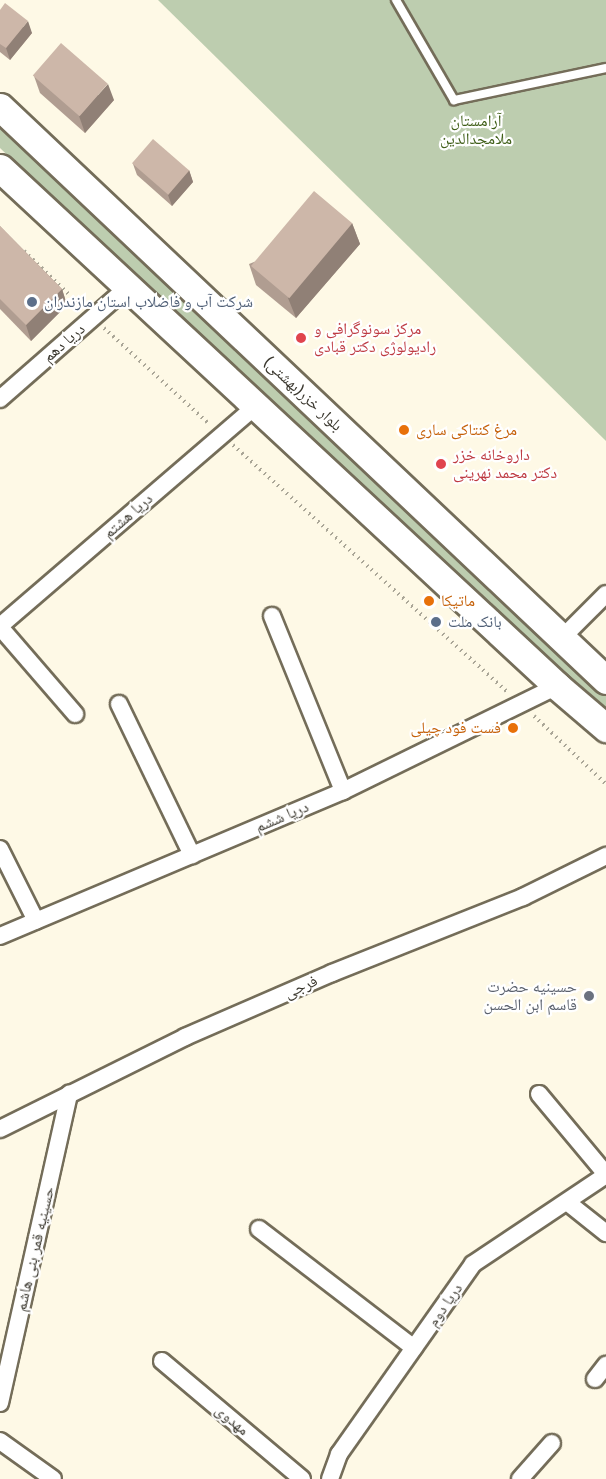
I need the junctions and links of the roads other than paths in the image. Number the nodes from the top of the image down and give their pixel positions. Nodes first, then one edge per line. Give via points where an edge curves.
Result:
1 (396, 0) edge
2 (606, 68) edge
3 (0, 107) edge
4 (0, 168) edge
5 (129, 286) junction
6 (0, 399) edge
7 (256, 405) junction
8 (606, 594) edge
9 (272, 616) dead end
10 (0, 627) edge
11 (562, 638) junction
12 (606, 680) edge
13 (557, 686) junction
14 (119, 704) dead end
15 (75, 714) dead end
16 (606, 728) edge
17 (343, 792) junction
18 (0, 849) edge
19 (192, 855) junction
20 (606, 856) edge
21 (36, 921) junction
22 (0, 936) edge
23 (539, 1094) dead end
24 (69, 1095) junction
25 (0, 1129) edge
26 (606, 1175) edge
27 (567, 1202) junction
28 (259, 1229) dead end
29 (606, 1233) edge
30 (414, 1348) junction
31 (162, 1361) dead end
32 (606, 1365) edge
33 (595, 1379) dead end
34 (0, 1403) edge
35 (0, 1441) edge
36 (552, 1443) dead end
37 (53, 1479) edge
38 (302, 1479) edge
39 (330, 1479) edge
40 (520, 1479) edge

1 - 2 lane via 454,100
3 - 11 main road, بلوار خزر(بهشتی)
4 - 5 main road
5 - 6 street, دریا دهم
5 - 7 main road
7 - 10 street, دریا هشتم
7 - 13 main road
8 - 11 street
9 - 17 street
10 - 15 street
11 - 12 main road, بلوار خزر(بهشتی)
13 - 16 main road
13 - 17 street, دریا ششم
14 - 19 street
17 - 19 street, دریا ششم
18 - 21 street
19 - 21 street, دریا ششم
20 - 24 street, فرجی via 523,897 185,1037
21 - 22 street, دریا ششم
23 - 26 street
24 - 25 street, فرجی
24 - 34 street, حسینیه قمر بنی هاشم
26 - 27 street, دریا دوم
27 - 29 street
27 - 30 street, دریا دوم via 473,1264
28 - 30 street
30 - 39 street, دریا دوم via 339,1454
31 - 38 street, مهدوی
32 - 33 street
35 - 37 street
36 - 40 street

